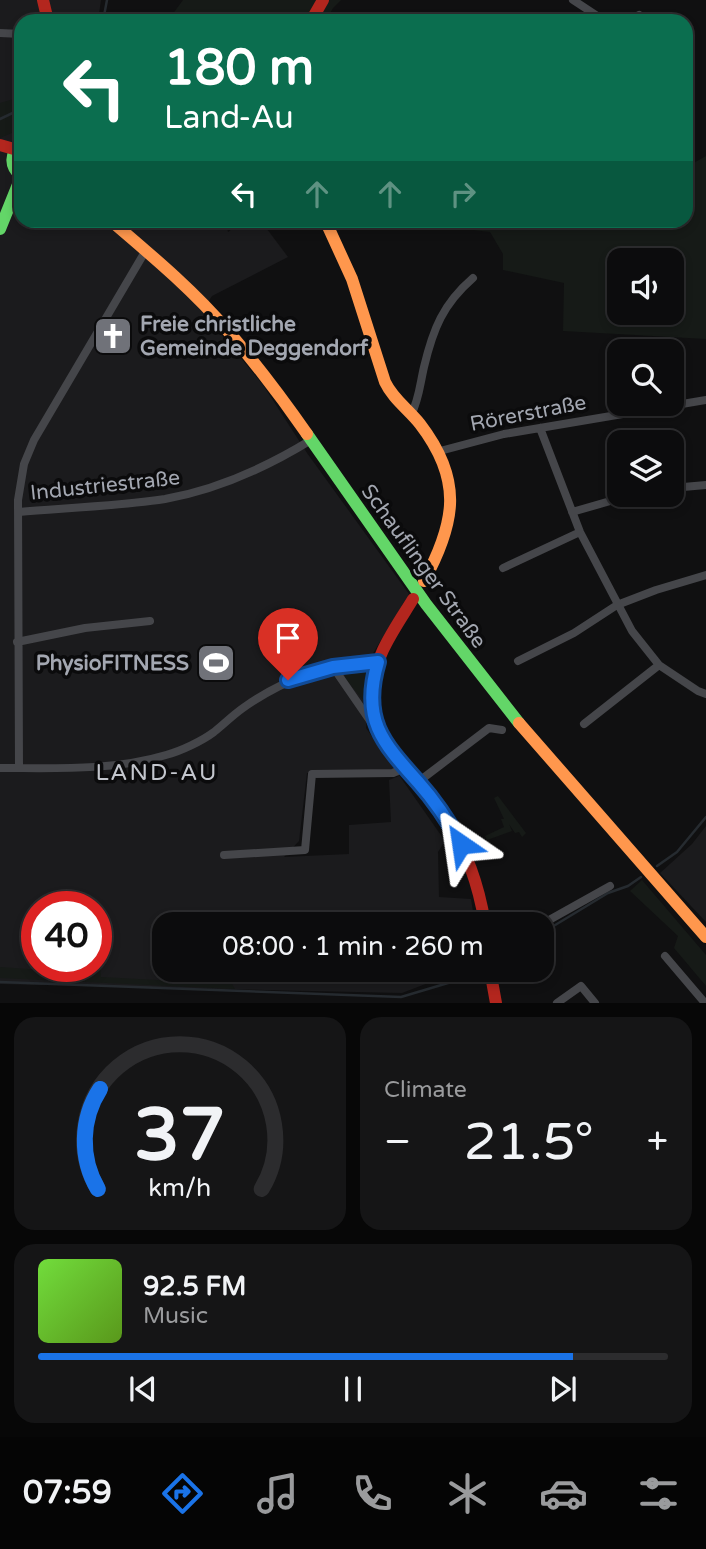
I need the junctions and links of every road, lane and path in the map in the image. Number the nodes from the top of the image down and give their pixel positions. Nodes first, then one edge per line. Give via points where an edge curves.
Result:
1 (573, 0) edge
2 (594, 14) edge
3 (0, 145) edge
4 (12, 151) edge
5 (14, 168) edge
6 (14, 194) edge
7 (120, 228) edge
8 (329, 228) edge
9 (0, 229) edge
10 (146, 250) junction
11 (473, 278) dead end
12 (706, 400) edge
13 (411, 415) junction
14 (540, 428) junction
15 (310, 440) junction
16 (440, 450) junction
17 (706, 485) edge
18 (684, 487) edge
19 (607, 502) edge
20 (19, 512) junction
21 (572, 512) junction
22 (580, 531) junction
23 (503, 568) dead end
24 (706, 575) edge
25 (424, 581) dead end
26 (413, 599) dead end
27 (617, 605) junction
28 (150, 621) dead end
29 (17, 642) junction
30 (518, 661) dead end
31 (378, 662) junction
32 (659, 665) junction
33 (333, 667) junction
34 (706, 694) edge
35 (584, 724) dead end
36 (502, 730) dead end
37 (379, 732) junction
38 (0, 768) edge
39 (19, 768) junction
40 (404, 768) junction
41 (418, 782) junction
42 (224, 855) dead end
43 (610, 886) dead end
44 (483, 912) edge
45 (554, 917) edge
46 (706, 937) edge
47 (665, 957) dead end
48 (492, 982) edge
49 (496, 1003) edge
50 (557, 1003) edge
51 (595, 1003) edge
52 (705, 1003) edge

1 - 2 street
3 - 4 main road
4 - 5 main road
6 - 9 main road
7 - 10 main road, Schauflinger Straße
8 - 13 main road via 385,382
10 - 15 main road, Schauflinger Straße via 226,329
10 - 20 street, Industriestraße via 31,446 24,464
11 - 13 street via 438,318
12 - 14 street, Rörerstraße
13 - 16 main road
14 - 16 street, Rörerstraße
14 - 21 street
15 - 20 street, Industriestraße via 270,463 180,495
15 - 46 main road, Schauflinger Straße via 426,604 516,719
16 - 25 main road via 452,515
17 - 18 street
19 - 21 street
20 - 29 street, Industriestraße
21 - 22 street
22 - 23 street
22 - 27 street
24 - 27 street
26 - 31 main road
27 - 30 street via 575,633
27 - 32 street
28 - 29 street
29 - 39 street, Industriestraße
31 - 33 street
31 - 37 main road via 372,691
32 - 34 street
32 - 35 street
33 - 37 street
33 - 39 street via 288,680 211,734 167,755 113,765
36 - 41 street via 489,728
37 - 40 main road
38 - 39 street
40 - 41 main road
40 - 42 street via 393,773 312,774 305,850
41 - 44 main road via 461,844
43 - 45 street
47 - 52 street
48 - 49 main road
50 - 51 street via 581,986

